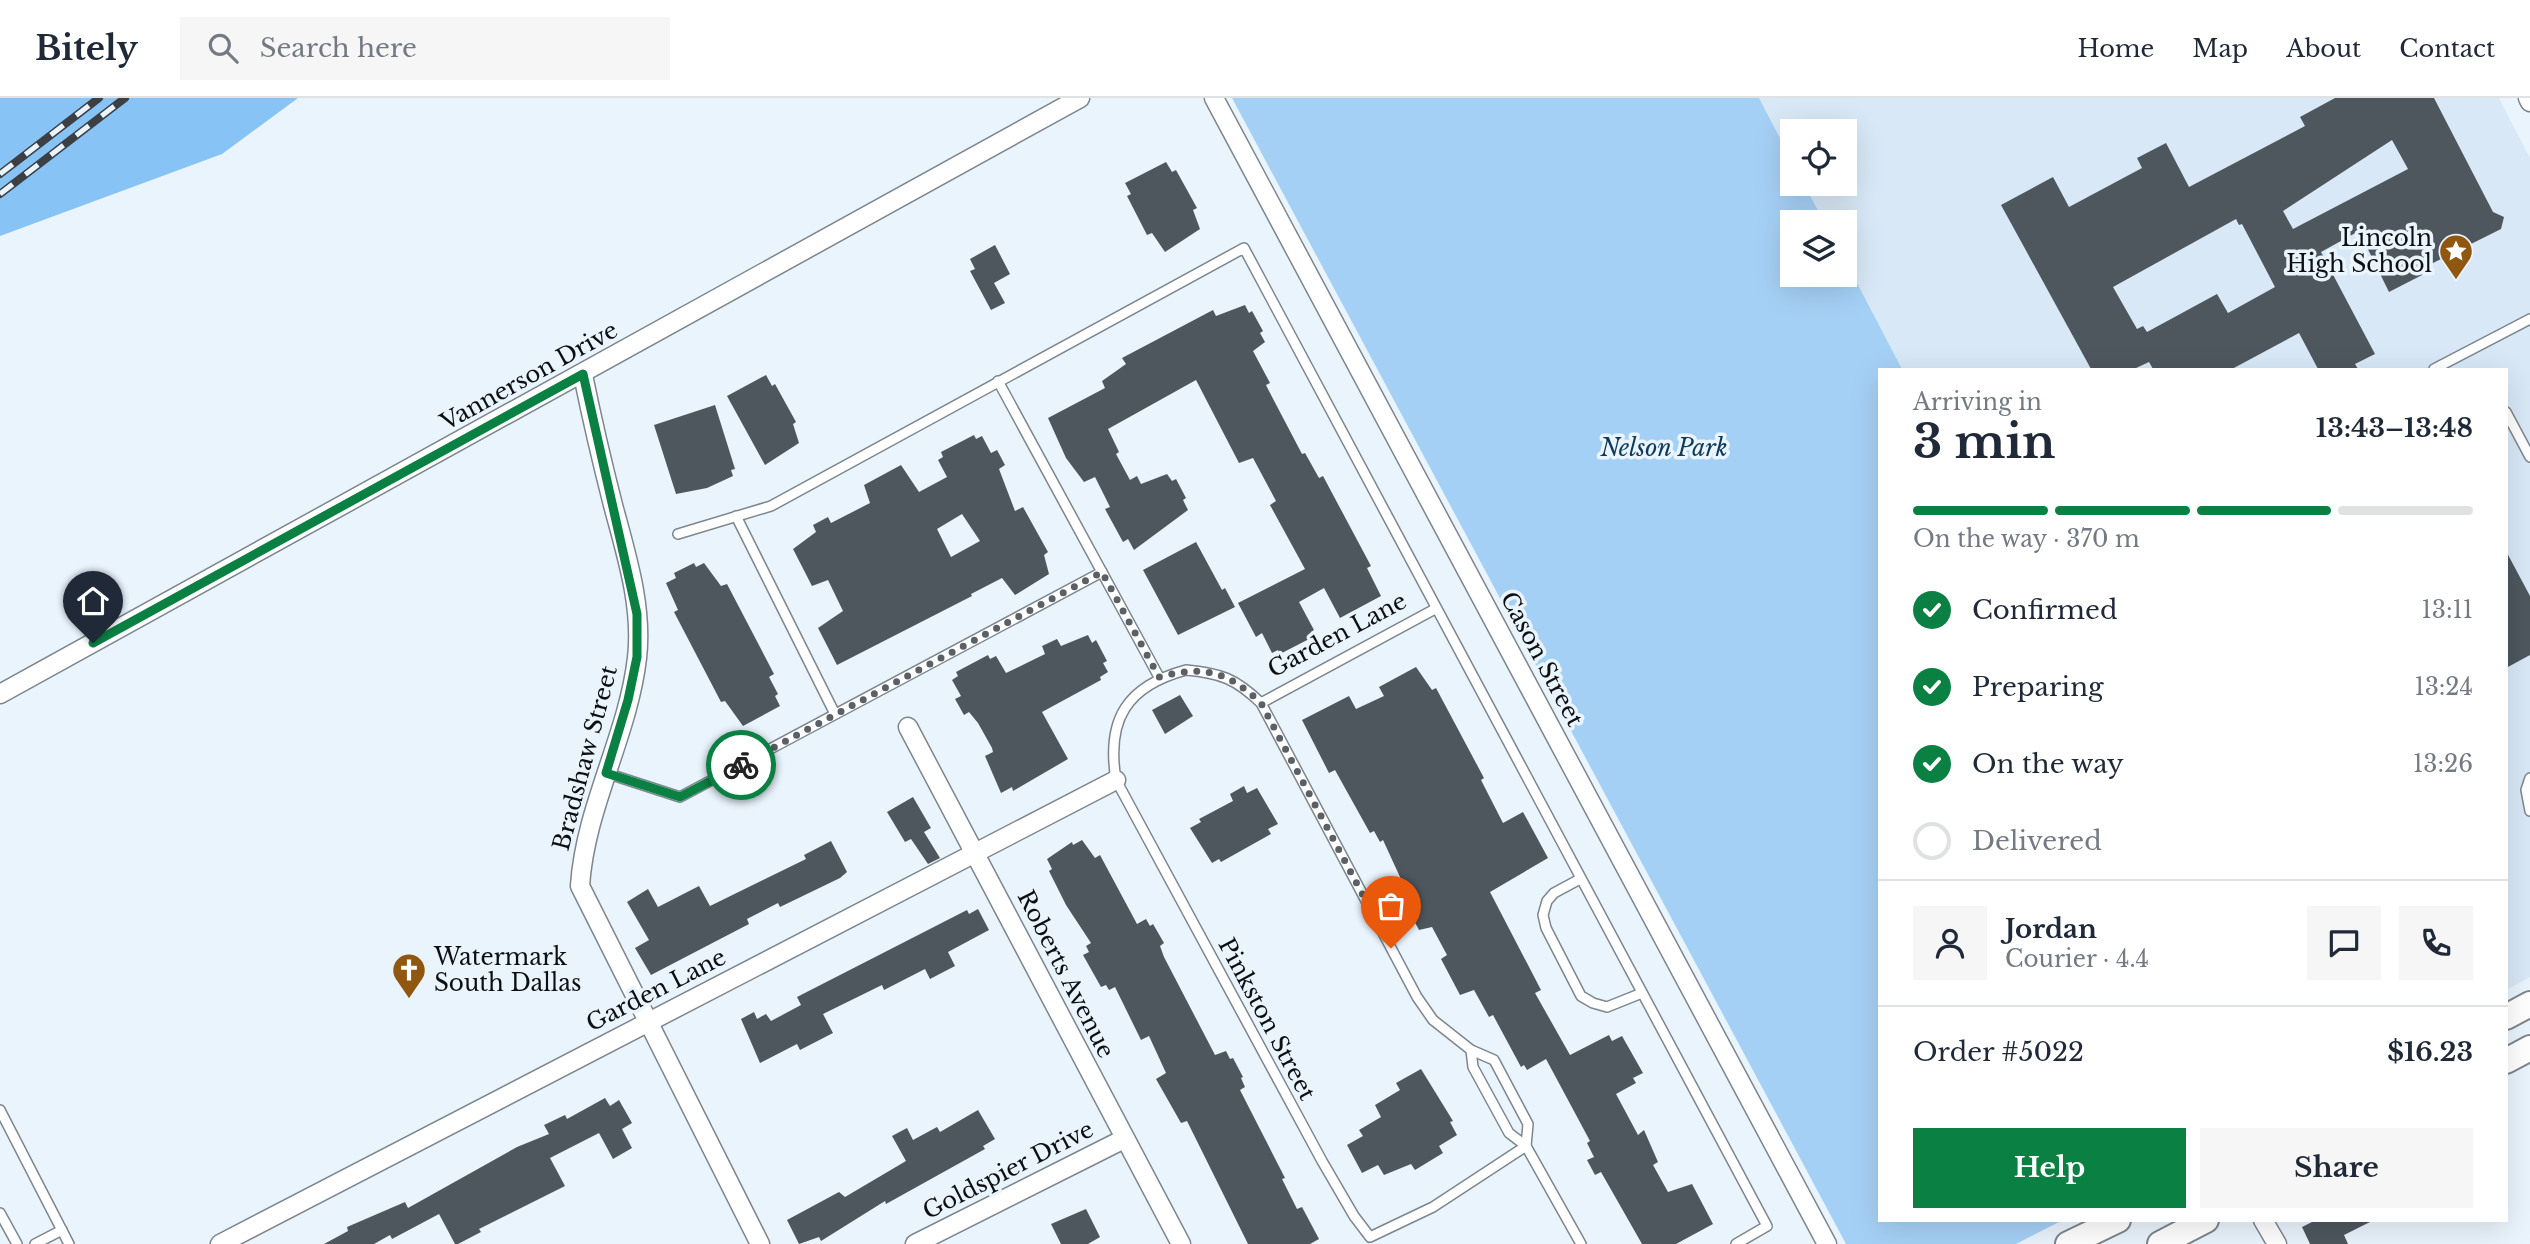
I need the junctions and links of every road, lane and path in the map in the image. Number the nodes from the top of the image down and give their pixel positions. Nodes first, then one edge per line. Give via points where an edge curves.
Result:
1 (1080, 98) edge
2 (1214, 98) edge
3 (2530, 319) edge
4 (2436, 368) edge
5 (583, 374) junction
6 (998, 381) junction
7 (2508, 416) edge
8 (2530, 457) edge
9 (736, 516) junction
10 (678, 534) dead end
11 (1102, 572) junction
12 (1436, 609) junction
13 (1159, 677) junction
14 (0, 694) edge
15 (1261, 703) junction
16 (835, 714) junction
17 (908, 727) dead end
18 (606, 773) junction
19 (2530, 778) edge
20 (1116, 780) junction
21 (2530, 811) edge
22 (976, 854) junction
23 (1580, 878) junction
24 (1642, 993) junction
25 (2530, 1004) edge
26 (2508, 1016) edge
27 (649, 1021) junction
28 (2530, 1048) edge
29 (1471, 1050) junction
30 (2508, 1060) edge
31 (0, 1110) edge
32 (3, 1124) edge
33 (1124, 1139) junction
34 (1526, 1146) junction
35 (0, 1213) edge
36 (2114, 1222) edge
37 (2202, 1222) edge
38 (2264, 1222) edge
39 (62, 1230) junction
40 (17, 1244) edge
41 (35, 1244) edge
42 (69, 1244) edge
43 (220, 1244) edge
44 (760, 1244) edge
45 (915, 1244) edge
46 (1181, 1244) edge
47 (1581, 1244) edge
48 (1736, 1244) edge
49 (1827, 1244) edge
50 (2068, 1244) edge
51 (2160, 1244) edge
52 (2277, 1244) edge

1 - 5 street, Vannerson Drive
2 - 49 street, Cason Street
3 - 4 lane
5 - 14 street, Vannerson Drive
5 - 18 street, Bradshaw Street via 637,614 637,657
6 - 9 lane via 771,506
6 - 11 lane
6 - 12 lane via 1244,248
7 - 8 lane
9 - 10 lane
9 - 16 lane
11 - 13 lane
11 - 16 lane
12 - 15 lane, Garden Lane
12 - 23 lane
13 - 15 lane via 1186,670 1214,672 1240,683
13 - 20 lane via 1134,695 1118,720 1111,750
15 - 29 lane via 1417,998 1433,1020
16 - 18 lane via 680,797
17 - 22 street, Roberts Avenue
18 - 27 street, Bradshaw Street via 583,854 580,886
19 - 21 lane via 2526,790
20 - 22 street, Garden Lane
20 - 34 lane, Pinkston Street via 1354,1216 1370,1237 1433,1207
22 - 27 street, Garden Lane
22 - 33 street, Roberts Avenue
23 - 24 lane
23 - 24 lane via 1554,892 1543,915 1581,996 1607,1007
24 - 48 lane via 1767,1226
25 - 26 main road
27 - 43 street, Garden Lane
27 - 44 street, Bradshaw Street
28 - 30 main road
29 - 34 lane via 1473,1068 1509,1133
29 - 34 lane via 1494,1060 1528,1124
31 - 32 lane
32 - 39 lane
33 - 45 street, Goldspier Drive
33 - 46 street, Roberts Avenue
34 - 47 lane
35 - 40 lane
36 - 50 main road
37 - 51 main road
38 - 52 street
39 - 41 lane
39 - 42 lane

